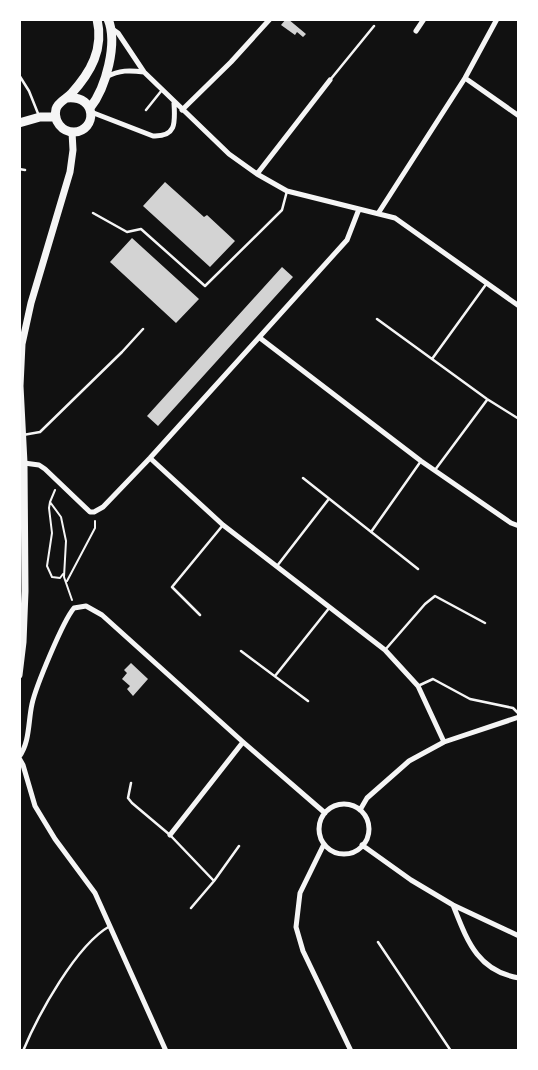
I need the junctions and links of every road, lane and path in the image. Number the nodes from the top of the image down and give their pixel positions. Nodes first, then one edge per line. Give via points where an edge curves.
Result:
1 (97, 19) edge
2 (270, 19) edge
3 (424, 19) edge
4 (497, 19) edge
5 (110, 22) edge
6 (374, 26) dead end
7 (416, 31) dead end
8 (144, 72) junction
9 (19, 75) edge
10 (105, 78) junction
11 (465, 78) junction
12 (330, 80) joint
13 (162, 90) junction
14 (67, 98) junction
15 (174, 102) junction
16 (90, 110) junction
17 (146, 110) dead end
18 (182, 110) junction
19 (519, 116) edge
20 (40, 117) junction
21 (56, 117) junction
22 (19, 123) edge
23 (72, 132) junction
24 (19, 169) edge
25 (24, 170) dead end
26 (257, 174) junction
27 (287, 191) junction
28 (359, 209) junction
29 (379, 212) junction
30 (93, 213) dead end
31 (487, 283) junction
32 (519, 306) edge
33 (377, 319) dead end
34 (143, 329) dead end
35 (260, 338) junction
36 (432, 359) junction
37 (487, 399) junction
38 (519, 419) edge
39 (23, 435) junction
40 (150, 458) junction
41 (421, 461) junction
42 (24, 463) junction
43 (435, 470) junction
44 (303, 478) dead end
45 (58, 481) junction
46 (329, 499) junction
47 (50, 502) junction
48 (94, 512) junction
49 (223, 525) junction
50 (519, 526) edge
51 (370, 532) junction
52 (277, 566) junction
53 (418, 569) dead end
54 (64, 573) junction
55 (66, 582) junction
56 (330, 607) junction
57 (74, 608) junction
58 (200, 615) dead end
59 (485, 623) dead end
60 (386, 650) junction
61 (241, 651) dead end
62 (19, 675) edge
63 (275, 676) junction
64 (418, 687) junction
65 (308, 701) dead end
66 (519, 715) edge
67 (243, 742) junction
68 (444, 742) junction
69 (19, 758) edge
70 (131, 783) dead end
71 (360, 810) junction
72 (325, 813) junction
73 (170, 835) junction
74 (324, 844) junction
75 (362, 845) junction
76 (239, 846) dead end
77 (214, 881) junction
78 (453, 905) junction
79 (191, 908) dead end
80 (111, 926) junction
81 (519, 936) edge
82 (378, 942) dead end
83 (519, 978) edge
84 (23, 1051) edge
85 (166, 1051) edge
86 (351, 1051) edge
87 (451, 1051) edge

1 - 14 main road via 96,56
2 - 18 street
3 - 7 street
4 - 11 street
5 - 8 street
5 - 10 main road
6 - 12 lane
8 - 10 street via 123,70
8 - 13 street
9 - 20 lane
10 - 16 main road
11 - 19 street
11 - 29 street
12 - 26 street
13 - 15 street
13 - 17 lane
14 - 16 main road via 81,99
14 - 21 main road via 59,104
15 - 16 street via 174,125 170,134 162,137
15 - 18 street
16 - 23 main road via 86,126
18 - 26 street
20 - 21 main road
20 - 22 main road
21 - 23 main road via 61,127
23 - 39 street via 70,172 24,332
24 - 25 lane
26 - 27 street
27 - 28 street
27 - 30 lane via 282,210 205,286 141,229 127,232
28 - 29 street
28 - 35 street via 347,240
29 - 31 street via 395,218
31 - 32 street
31 - 36 lane
33 - 36 lane
34 - 39 lane via 40,432
35 - 40 street
35 - 41 street
36 - 37 lane
37 - 38 lane
37 - 43 lane
39 - 42 street
40 - 48 street
40 - 49 street
41 - 43 street
41 - 51 lane
42 - 45 street via 39,465
42 - 62 street via 24,619
43 - 50 street
44 - 46 lane
45 - 47 path
45 - 48 street
46 - 51 lane
46 - 52 lane
47 - 54 path via 61,517 66,541
47 - 54 path via 47,566 52,577
48 - 55 path via 95,528
49 - 52 street
49 - 58 lane via 172,587
51 - 53 lane
52 - 56 street
54 - 55 path
55 - 57 path
56 - 60 street
56 - 63 lane
57 - 67 street via 86,606 102,615
57 - 69 street via 35,692
59 - 60 lane via 435,596
60 - 64 street
61 - 63 lane
63 - 65 lane
64 - 66 lane via 433,679 470,699 513,708
64 - 68 street
66 - 68 street
67 - 72 street
67 - 73 street
68 - 71 street via 410,761 367,798
69 - 80 street via 35,806 89,883
70 - 73 lane via 128,798
71 - 72 street via 346,804
71 - 75 street via 368,823
72 - 74 street via 319,832
73 - 77 lane
74 - 75 street via 343,854
74 - 86 street via 300,893 296,927
75 - 78 street
76 - 77 lane
77 - 79 lane
78 - 81 street
78 - 83 street via 466,937 485,965
80 - 84 lane via 80,954 52,993
80 - 85 street
82 - 87 lane

